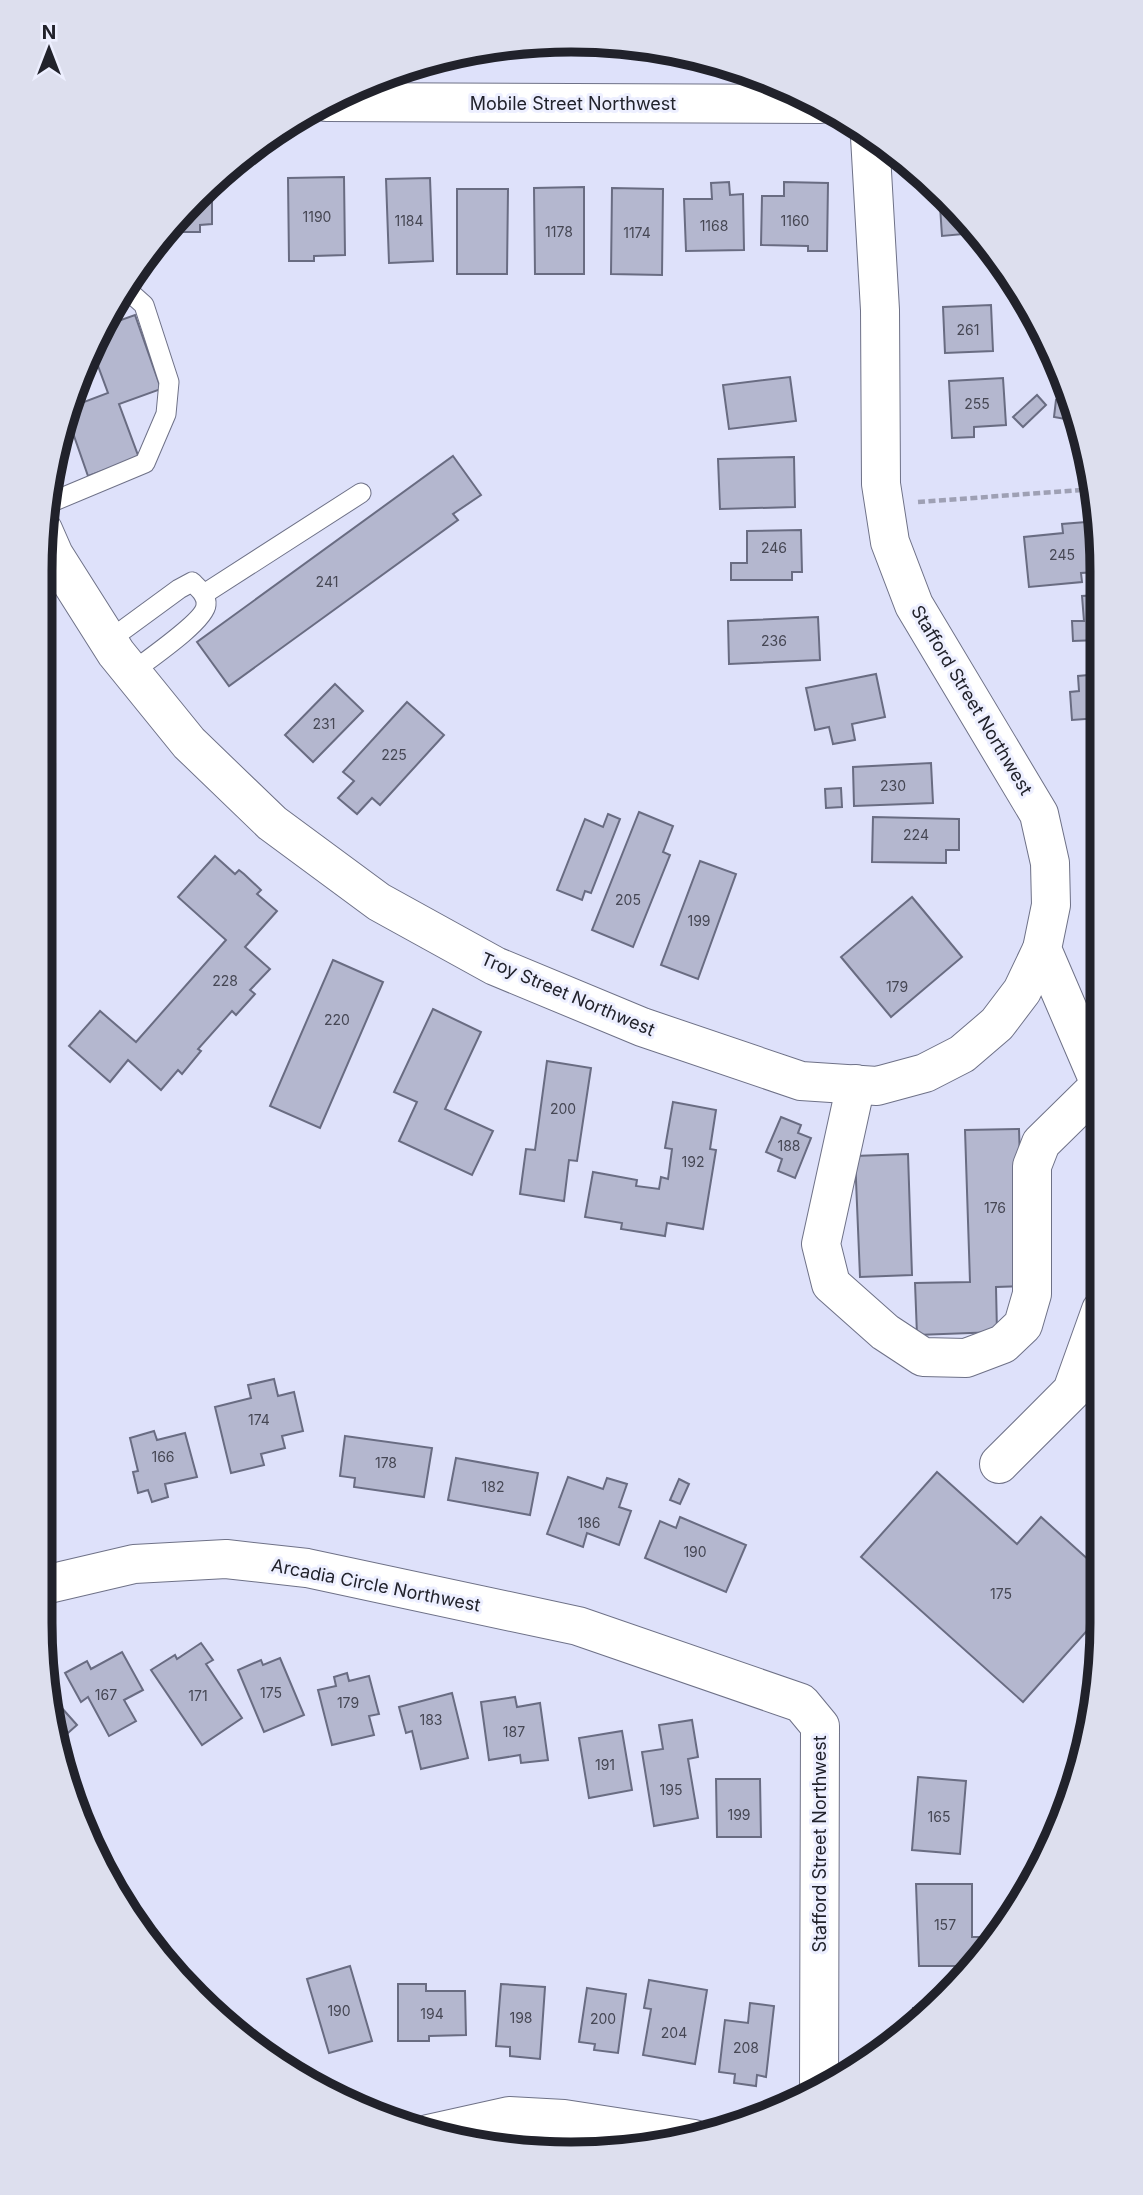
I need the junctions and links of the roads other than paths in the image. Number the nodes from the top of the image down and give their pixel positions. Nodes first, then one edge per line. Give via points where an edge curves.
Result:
1 (351, 102) edge
2 (796, 104) edge
3 (871, 148) edge
4 (133, 295) edge
5 (361, 493) dead end
6 (58, 500) edge
7 (53, 553) edge
8 (204, 594) junction
9 (108, 641) junction
10 (131, 672) junction
11 (1042, 949) junction
12 (1090, 1061) edge
13 (856, 1084) junction
14 (1090, 1094) edge
15 (1090, 1341) edge
16 (999, 1464) dead end
17 (52, 1583) edge
18 (706, 1670) joint
19 (819, 2079) edge
20 (452, 2129) edge
21 (664, 2134) edge

1 - 2 street, Mobile Street Northwest
3 - 11 street, Stafford Street Northwest via 880,310 881,485 890,542 914,605 1039,814 1051,863 1051,905
4 - 6 lane via 144,305 169,382 166,414 145,463
5 - 8 lane
7 - 9 street, Troy Street Northwest
8 - 9 lane via 192,582
8 - 10 lane via 206,607 199,620
9 - 10 street, Troy Street Northwest
10 - 13 street, Troy Street Northwest via 189,743 272,823 379,902 495,966 642,1027 801,1081
11 - 12 street
11 - 13 street, Troy Street Northwest via 1022,991 997,1024 962,1054 925,1073 877,1086
13 - 14 street via 821,1244 831,1284 885,1332 923,1357 966,1358 1003,1344 1023,1325 1032,1294 1032,1166 1041,1143
15 - 16 street via 1072,1391
17 - 18 street, Arcadia Circle Northwest via 134,1564 226,1559 307,1569 578,1626
18 - 19 street, Stafford Street Northwest via 801,1703 820,1726
20 - 21 street via 509,2116

